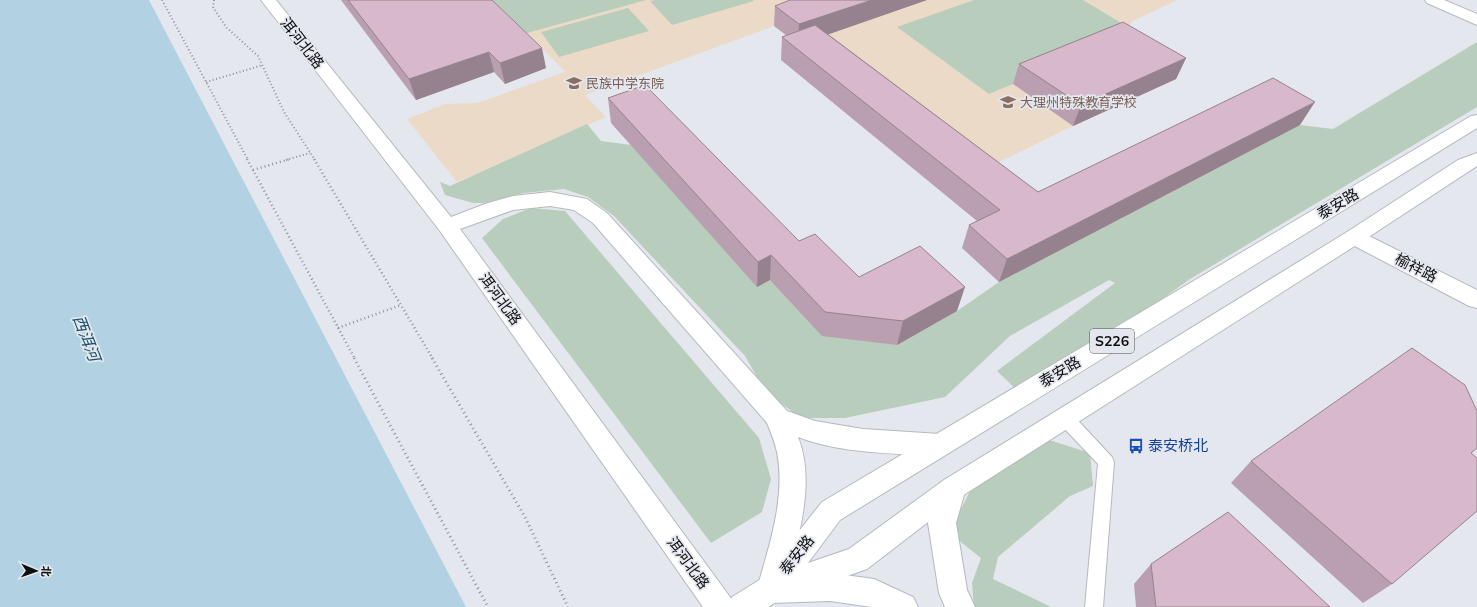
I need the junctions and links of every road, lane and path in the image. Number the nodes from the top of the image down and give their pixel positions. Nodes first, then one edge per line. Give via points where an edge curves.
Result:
1 (162, 0) edge
2 (214, 0) edge
3 (268, 0) edge
4 (1432, 0) edge
5 (1477, 20) edge
6 (263, 65) junction
7 (206, 82) junction
8 (1477, 120) edge
9 (310, 153) junction
10 (1477, 159) edge
11 (253, 170) junction
12 (447, 226) junction
13 (1354, 237) junction
14 (1477, 300) edge
15 (401, 305) junction
16 (338, 328) junction
17 (778, 418) junction
18 (1065, 418) junction
19 (940, 445) junction
20 (953, 488) junction
21 (770, 589) junction
22 (488, 607) edge
23 (568, 607) edge
24 (720, 607) edge
25 (742, 607) edge
26 (903, 607) edge
27 (960, 607) edge
28 (1094, 607) edge

1 - 7 path
2 - 6 path via 213,7 226,27 258,56
3 - 12 street, 洱河北路
4 - 5 street
6 - 7 path
6 - 9 path via 284,112
7 - 11 path
8 - 19 street, 泰安路 / S226
9 - 11 path
9 - 15 path
10 - 13 street, 泰安路 / S226 via 1465,164
11 - 16 path
12 - 17 street via 513,203 550,199 580,204 600,218
12 - 24 street, 洱河北路
13 - 14 street, 榆祥路
13 - 18 street, 泰安路 / S226
15 - 16 path
15 - 23 path via 525,517
16 - 22 path
17 - 19 street via 814,432 864,440
17 - 21 street via 791,457 793,492
18 - 20 street, 泰安路 / S226
18 - 28 lane via 1106,462
19 - 21 street, 泰安路 / S226 via 831,511
20 - 21 street, 泰安路 / S226 via 857,560
20 - 27 street via 942,523 953,593
21 - 25 street, 泰安路 / S226
21 - 26 street via 830,587 874,592

